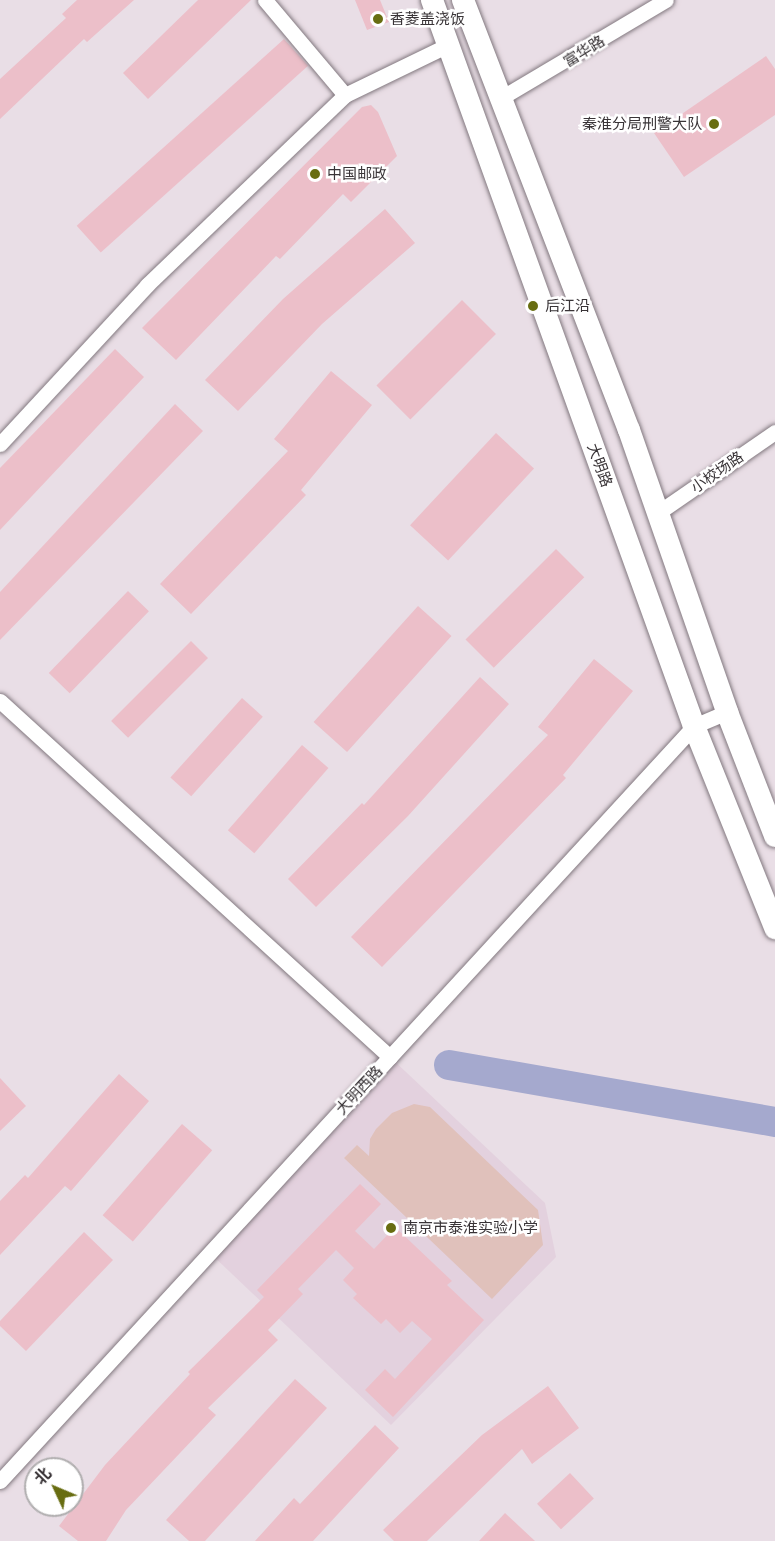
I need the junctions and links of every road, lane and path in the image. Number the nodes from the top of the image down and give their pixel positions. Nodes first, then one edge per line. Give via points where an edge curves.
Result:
1 (265, 0) edge
2 (432, 0) edge
3 (463, 0) edge
4 (666, 0) edge
5 (448, 45) junction
6 (345, 95) junction
7 (499, 99) junction
8 (775, 432) edge
9 (0, 444) edge
10 (659, 512) junction
11 (0, 701) edge
12 (727, 712) junction
13 (694, 726) junction
14 (775, 836) edge
15 (775, 928) edge
16 (390, 1056) junction
17 (0, 1480) edge

1 - 6 street
2 - 5 main road, 大明路
3 - 7 main road
4 - 7 street, 富华路
5 - 6 street
5 - 13 main road, 大明路
6 - 9 street via 147,285
7 - 10 main road
8 - 10 street, 小校场路
10 - 12 main road
11 - 16 street
12 - 13 street, 大明西路
12 - 14 main road
13 - 15 main road, 大明路
13 - 16 street, 大明西路
16 - 17 street, 大明西路

